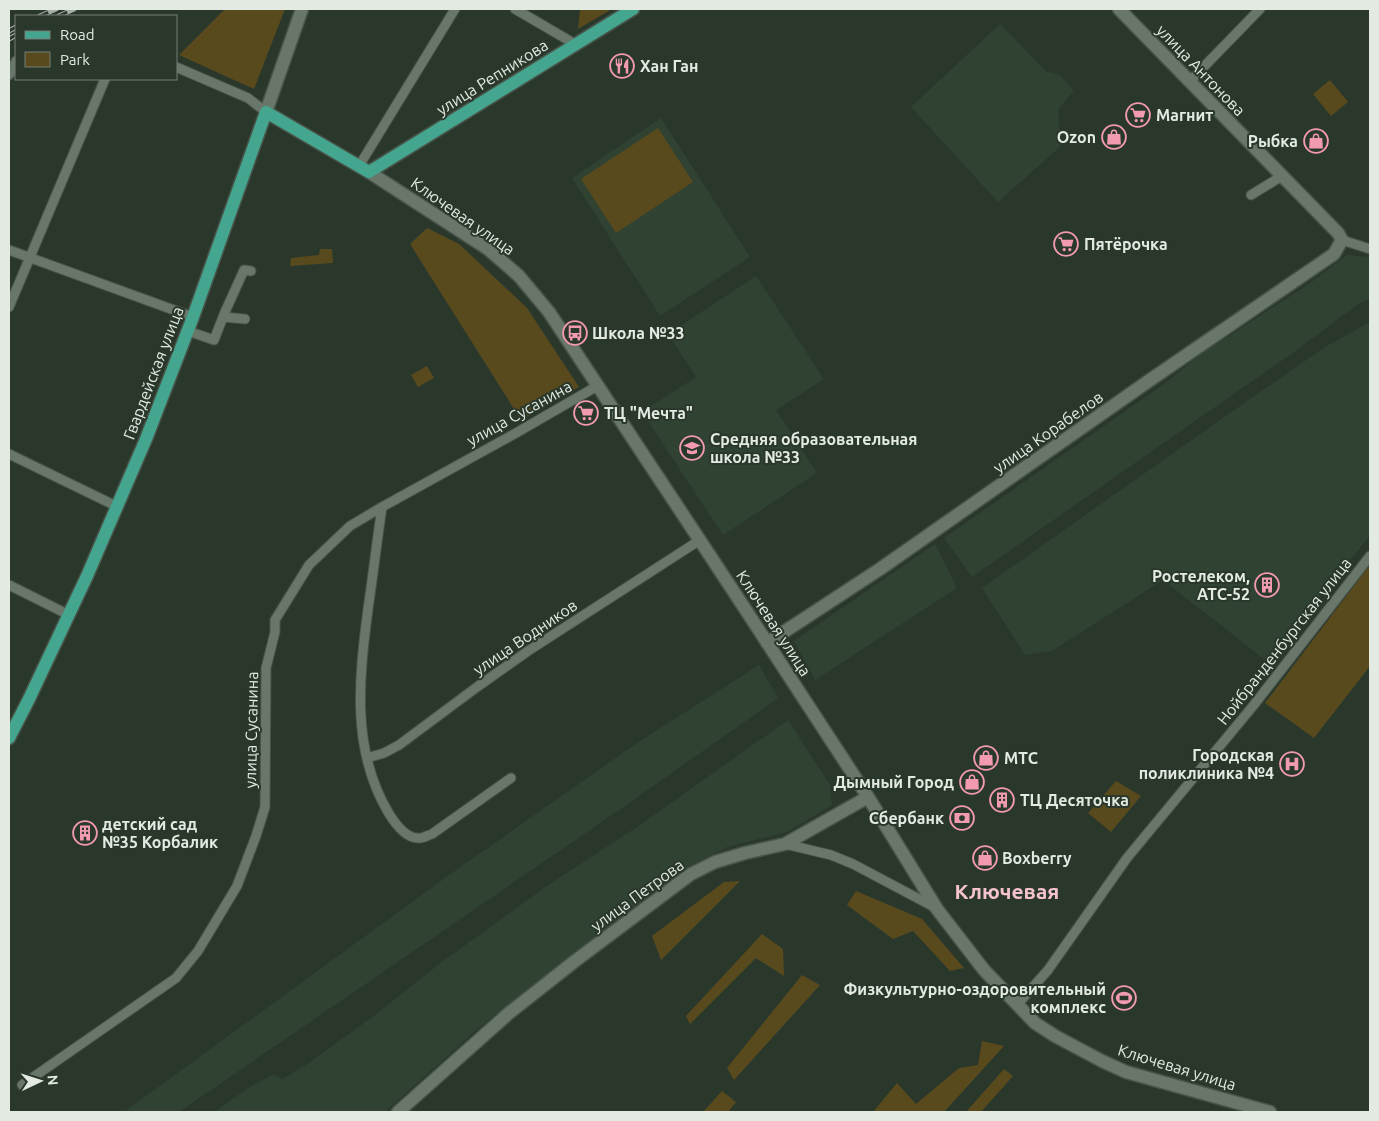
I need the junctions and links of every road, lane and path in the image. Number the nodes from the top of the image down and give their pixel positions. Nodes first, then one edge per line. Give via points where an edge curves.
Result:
1 (302, 9) edge
2 (455, 9) edge
3 (515, 9) edge
4 (632, 9) edge
5 (1119, 9) edge
6 (1260, 9) edge
7 (575, 44) junction
8 (15, 63) edge
9 (178, 68) edge
10 (9, 75) edge
11 (105, 80) edge
12 (1190, 81) junction
13 (266, 112) junction
14 (364, 169) junction
15 (1282, 176) junction
16 (1251, 195) dead end
17 (1342, 240) junction
18 (1370, 249) edge
19 (9, 250) edge
20 (30, 259) junction
21 (251, 271) dead end
22 (9, 307) edge
23 (193, 317) junction
24 (223, 317) junction
25 (245, 319) dead end
26 (188, 331) junction
27 (599, 385) junction
28 (9, 454) edge
29 (116, 506) junction
30 (382, 507) junction
31 (700, 540) junction
32 (1370, 556) edge
33 (9, 585) edge
34 (69, 614) junction
35 (767, 643) junction
36 (9, 738) edge
37 (367, 758) junction
38 (512, 778) dead end
39 (868, 797) junction
40 (785, 844) junction
41 (937, 909) junction
42 (1017, 1005) junction
43 (22, 1085) dead end
44 (398, 1112) edge
45 (1270, 1112) edge

1 - 13 street, Гвардейская улица
2 - 14 street
3 - 7 street
4 - 7 main road, улица Репникова
5 - 12 street, улица Антонова
6 - 12 street
7 - 14 main road, улица Репникова
8 - 10 street
9 - 13 street via 248,98
11 - 20 street
12 - 15 street, улица Антонова
13 - 14 main road, Ключевая улица
13 - 23 main road, Гвардейская улица
14 - 27 street, Ключевая улица via 488,249 519,276 549,312
15 - 16 street
15 - 17 street, улица Антонова
17 - 18 street
17 - 35 street, улица Корабелов via 1326,260 887,564
19 - 20 street
20 - 22 street
20 - 23 street
21 - 24 street via 244,270
23 - 26 main road, Гвардейская улица
24 - 25 street
24 - 26 street via 214,340
26 - 29 main road, Гвардейская улица
27 - 30 street, улица Сусанина
27 - 31 street, Ключевая улица
28 - 29 street
29 - 34 main road, Гвардейская улица
30 - 37 street via 360,680 360,719
30 - 43 street, улица Сусанина via 350,526 310,565 276,620 266,668 265,807 237,886 198,951 176,978
31 - 35 street, Ключевая улица
31 - 37 street, улица Водников via 528,651 399,745
32 - 42 street, Нойбранденбургская улица via 1253,706 1127,858 1048,970
33 - 34 street
34 - 36 main road, Гвардейская улица
35 - 39 street, Ключевая улица
37 - 38 street via 377,793 393,819 407,835 418,839 432,834
39 - 40 street
39 - 41 street, Ключевая улица
40 - 41 street, улица Петрова via 853,864
40 - 44 street, улица Петрова via 715,862 691,874 509,1013
41 - 42 street, Ключевая улица via 984,970
42 - 45 street, Ключевая улица via 1054,1036 1126,1072

